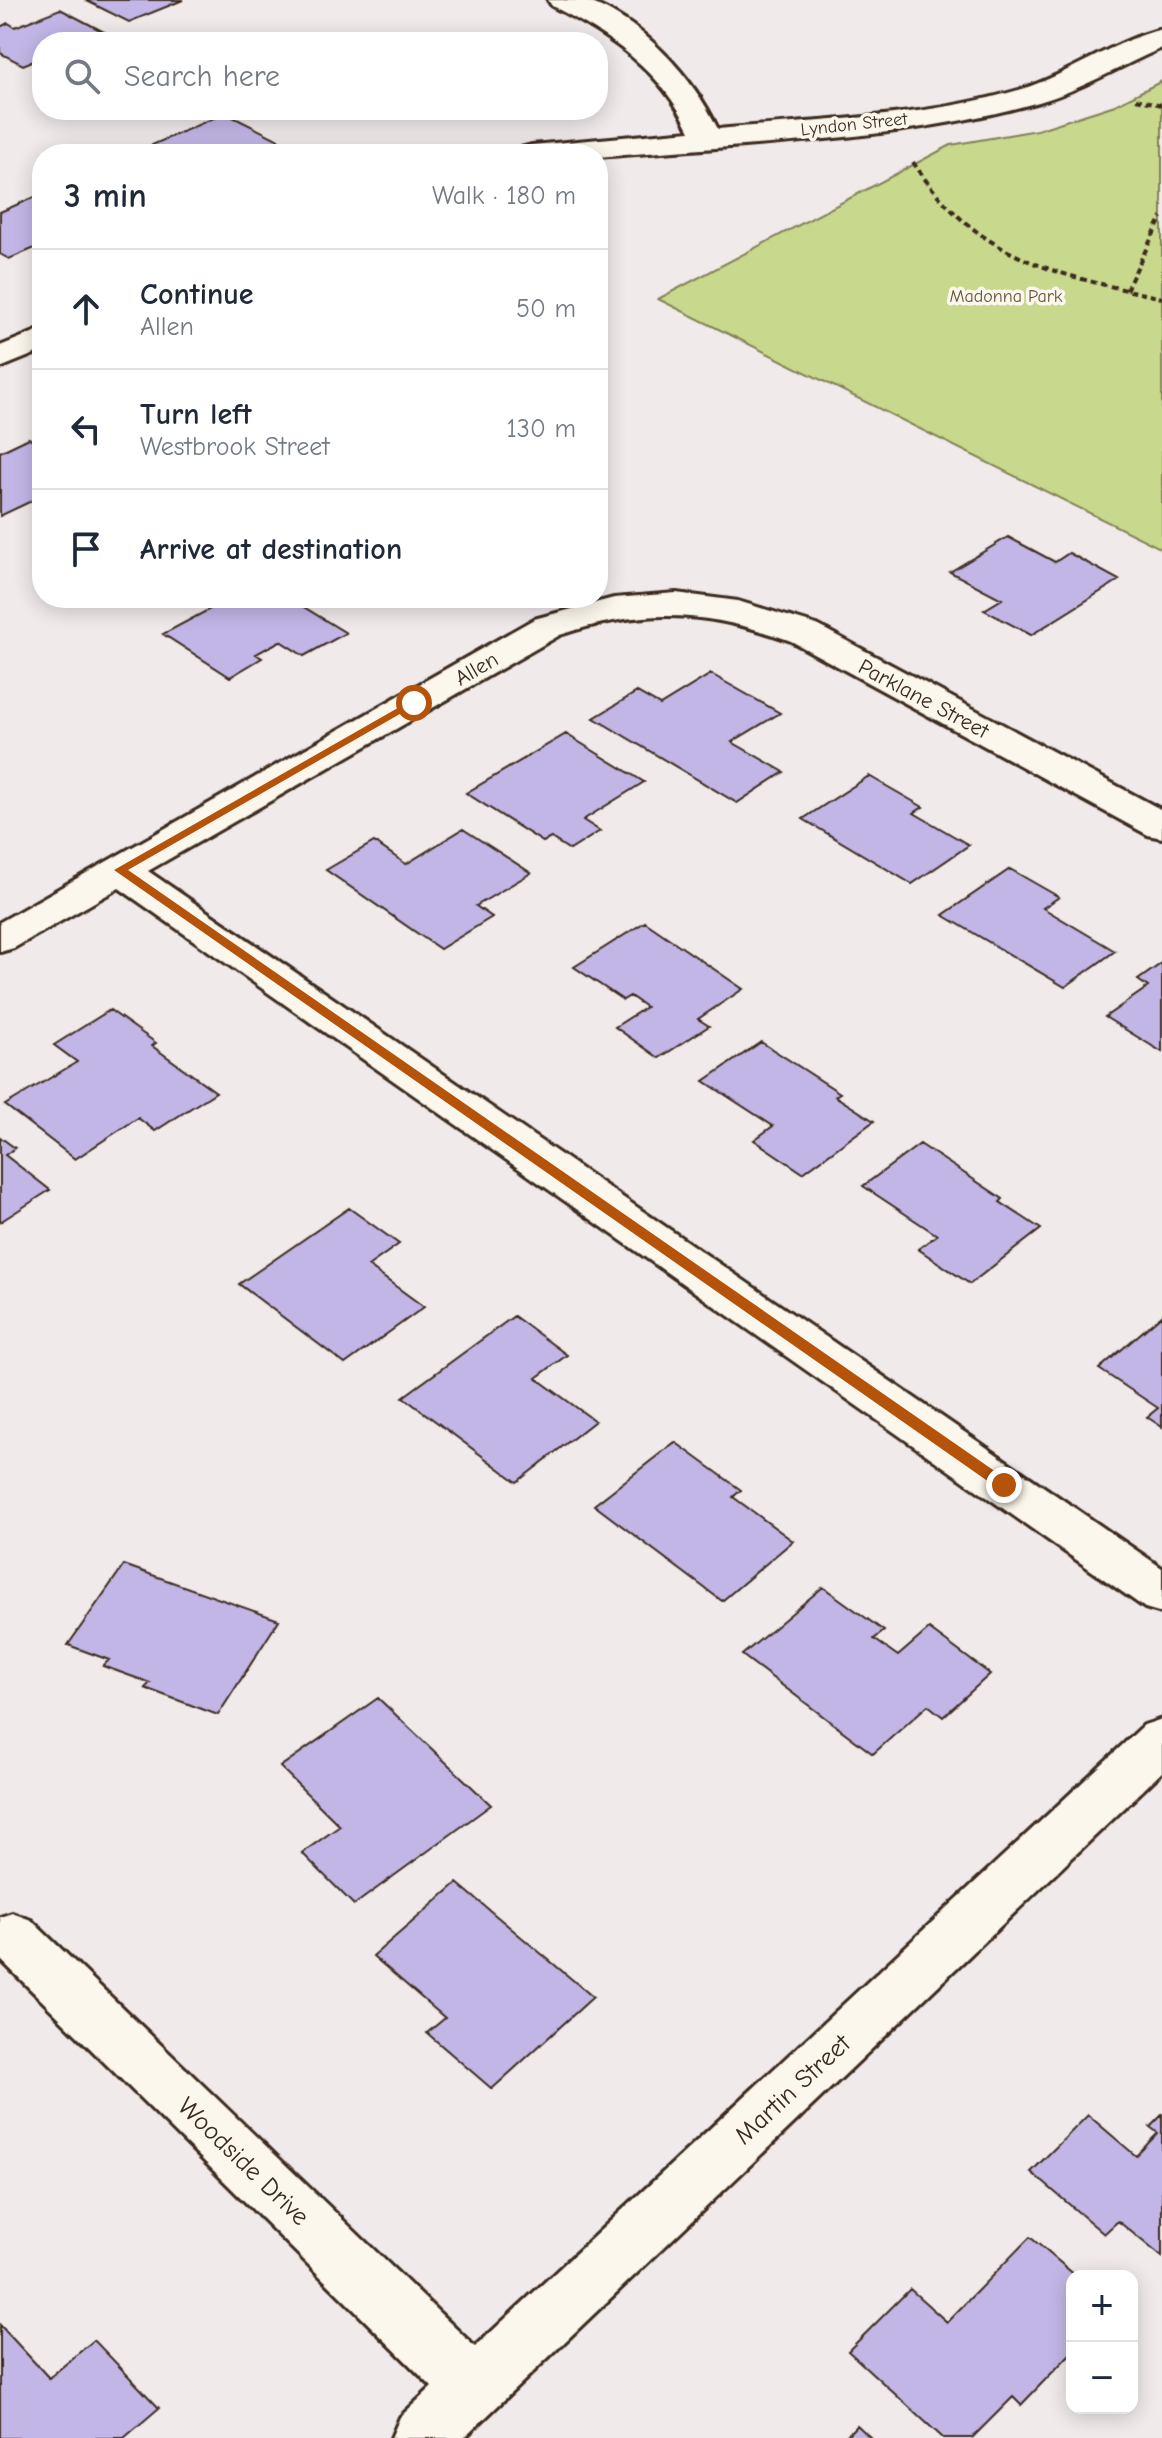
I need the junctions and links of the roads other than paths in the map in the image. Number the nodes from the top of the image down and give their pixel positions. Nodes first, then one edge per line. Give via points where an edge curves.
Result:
1 (562, 0) edge
2 (1162, 37) edge
3 (708, 138) junction
4 (608, 147) edge
5 (32, 344) edge
6 (0, 358) edge
7 (674, 603) joint
8 (1162, 826) edge
9 (120, 870) junction
10 (0, 939) edge
11 (1162, 1594) edge
12 (1162, 1740) edge
13 (12, 1936) dead end
14 (475, 2388) junction
15 (421, 2438) edge

1 - 3 street via 629,38 669,72 696,109
2 - 3 street, Lyndon Street via 1033,95 965,111
3 - 4 street, Lyndon Street
5 - 6 street
7 - 8 street, Parklane Street via 757,614 804,633
7 - 9 street, Allen via 627,605 547,627
9 - 10 street, Allen
9 - 11 street
12 - 14 street, Martin Street
13 - 14 street, Woodside Drive
14 - 15 street, Martin Street

